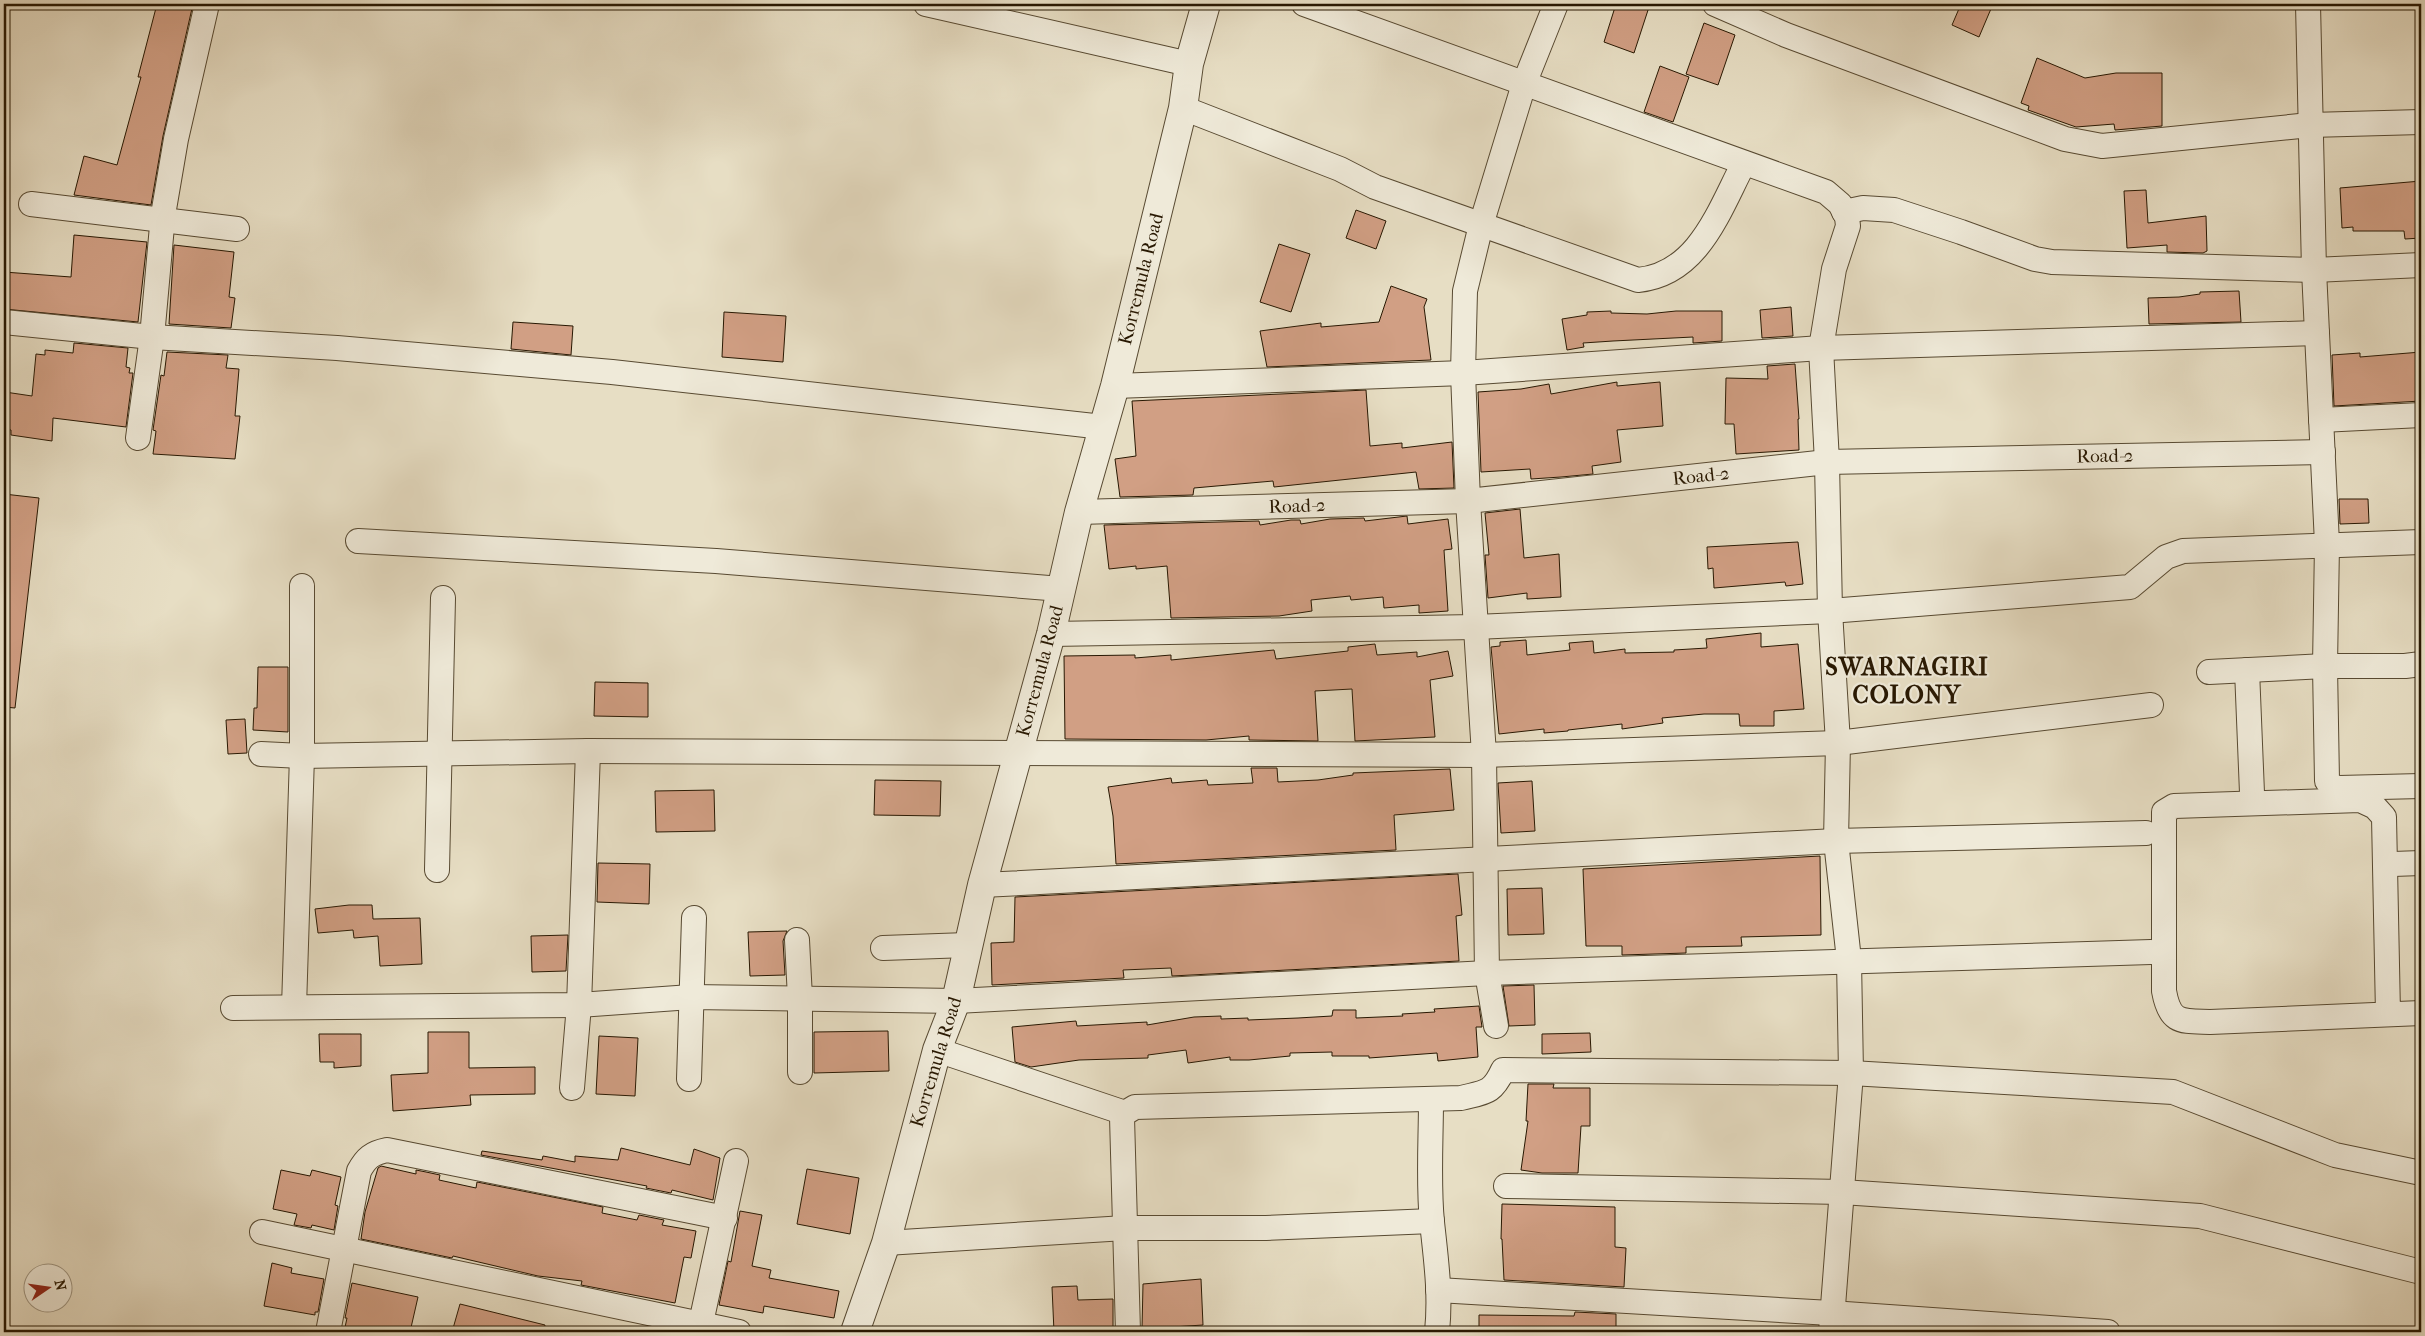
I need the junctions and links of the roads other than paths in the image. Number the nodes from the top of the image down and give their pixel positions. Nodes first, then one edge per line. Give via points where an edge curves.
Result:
1 (207, 4) edge
2 (926, 4) edge
3 (1206, 4) edge
4 (1304, 4) edge
5 (1556, 4) edge
6 (1715, 4) edge
7 (2308, 4) edge
8 (1189, 64) junction
9 (1524, 84) junction
10 (1183, 108) junction
11 (2421, 122) edge
12 (2310, 125) junction
13 (1744, 163) junction
14 (31, 204) dead end
15 (1844, 212) junction
16 (162, 221) junction
17 (1481, 225) junction
18 (237, 229) dead end
19 (2421, 265) edge
20 (2314, 270) junction
21 (4, 322) edge
22 (2317, 333) junction
23 (152, 337) junction
24 (1821, 348) junction
25 (1463, 373) junction
26 (1115, 386) junction
27 (2421, 415) edge
28 (2321, 420) junction
29 (1104, 427) junction
30 (138, 438) dead end
31 (2323, 452) junction
32 (1827, 462) junction
33 (1468, 501) junction
34 (1079, 512) junction
35 (358, 541) dead end
36 (2421, 542) edge
37 (2327, 544) junction
38 (302, 586) dead end
39 (1061, 589) junction
40 (443, 598) dead end
41 (1830, 610) junction
42 (1476, 627) junction
43 (1051, 634) junction
44 (2421, 664) edge
45 (2324, 666) junction
46 (2247, 670) junction
47 (2208, 672) dead end
48 (2152, 705) dead end
49 (1838, 743) junction
50 (588, 751) junction
51 (261, 754) dead end
52 (439, 754) junction
53 (1018, 754) junction
54 (1484, 755) junction
55 (302, 756) junction
56 (2421, 786) edge
57 (2252, 792) dead end
58 (2146, 832) dead end
59 (1836, 841) junction
60 (1486, 859) junction
61 (2421, 863) edge
62 (2393, 864) dead end
63 (437, 870) dead end
64 (982, 885) junction
65 (694, 918) dead end
66 (797, 940) dead end
67 (967, 945) junction
68 (883, 948) dead end
69 (2152, 952) dead end
70 (1849, 960) junction
71 (1487, 973) junction
72 (691, 997) junction
73 (800, 998) junction
74 (956, 1001) junction
75 (579, 1005) junction
76 (294, 1007) junction
77 (233, 1008) dead end
78 (2421, 1013) edge
79 (2388, 1014) junction
80 (1496, 1026) dead end
81 (937, 1050) junction
82 (800, 1072) dead end
83 (1851, 1073) junction
84 (689, 1079) dead end
85 (572, 1088) dead end
86 (1431, 1100) junction
87 (1125, 1113) junction
88 (736, 1161) dead end
89 (2421, 1173) edge
90 (1506, 1186) dead end
91 (1842, 1192) junction
92 (726, 1218) junction
93 (1432, 1221) junction
94 (1125, 1228) junction
95 (262, 1232) dead end
96 (886, 1243) junction
97 (343, 1250) junction
98 (2421, 1272) edge
99 (1438, 1290) junction
100 (1831, 1322) edge
101 (700, 1328) edge
102 (328, 1332) edge
103 (740, 1332) edge
104 (855, 1332) edge
105 (1128, 1332) edge
106 (1437, 1332) edge
107 (2108, 1332) edge

1 - 16 street via 176,140
2 - 8 street
3 - 8 street, Korremula Road
4 - 9 street
5 - 9 street
6 - 12 street via 1786,35 2065,140 2102,146
7 - 12 street
8 - 10 street, Korremula Road
9 - 13 street
9 - 17 street
10 - 17 street via 1375,187
10 - 26 street, Korremula Road
11 - 12 street
12 - 20 street
13 - 15 street via 1826,192
13 - 17 street via 1704,241 1672,270 1652,278 1638,280
14 - 16 street
15 - 20 street via 1863,208 1894,210 2052,262
15 - 24 street via 1848,226 1834,269
16 - 18 street
16 - 23 street
17 - 25 street via 1465,291
19 - 20 street
20 - 22 street
21 - 23 street
22 - 24 street
22 - 28 street
23 - 29 street via 336,348 612,372
23 - 30 street
24 - 25 street
24 - 32 street
25 - 26 street
25 - 33 street
26 - 29 street, Korremula Road
27 - 28 street
28 - 31 street
29 - 34 street, Korremula Road
31 - 32 street, Road-2
31 - 37 street
32 - 33 street, Road-2
32 - 41 street
33 - 34 street, Road-2
33 - 42 street
34 - 39 street, Korremula Road
35 - 39 street via 716,561
36 - 37 street
37 - 41 street via 2183,551 2166,557 2130,587 2116,589
37 - 45 street
38 - 55 street
39 - 43 street, Korremula Road
40 - 52 street
41 - 42 street
41 - 49 street
42 - 43 street
42 - 54 street
43 - 53 street, Korremula Road
44 - 45 street
45 - 46 street
45 - 56 street via 2327,774 2332,787
46 - 47 street
46 - 57 street
48 - 49 street
49 - 54 street
49 - 59 street
50 - 52 street
50 - 53 street
50 - 75 street
51 - 55 street
52 - 55 street
52 - 63 street
53 - 54 street
53 - 64 street, Korremula Road
54 - 60 street
55 - 76 street
58 - 59 street
59 - 60 street
59 - 70 street
60 - 64 street
60 - 71 street
61 - 62 street
64 - 67 street, Korremula Road
65 - 72 street
66 - 73 street
67 - 68 street
67 - 74 street, Korremula Road
69 - 70 street
70 - 71 street
70 - 83 street
71 - 74 street
71 - 80 street
72 - 73 street
72 - 75 street
72 - 84 street
73 - 74 street
73 - 82 street
74 - 81 street, Korremula Road
75 - 76 street
75 - 85 street
76 - 77 street
78 - 79 street
79 - 79 street via 2384,817 2375,807 2360,800 2174,806 2164,812 2164,991 2167,1009 2180,1021
81 - 87 street
81 - 96 street, Korremula Road
83 - 86 street via 1503,1070 1496,1085 1486,1092
83 - 89 street via 2173,1092 2335,1155
83 - 91 street
86 - 87 street via 1135,1107
86 - 93 street
87 - 94 street via 1122,1118
88 - 92 street
90 - 91 street
91 - 98 street via 2200,1216
91 - 100 street
92 - 97 street via 387,1150 369,1156 359,1171
92 - 101 street
93 - 94 street via 1266,1228
93 - 99 street via 1438,1259
94 - 96 street
94 - 105 street
95 - 97 street
96 - 104 street, Korremula Road
97 - 101 street
97 - 102 street
99 - 100 street
99 - 106 street
100 - 107 street
101 - 103 street

